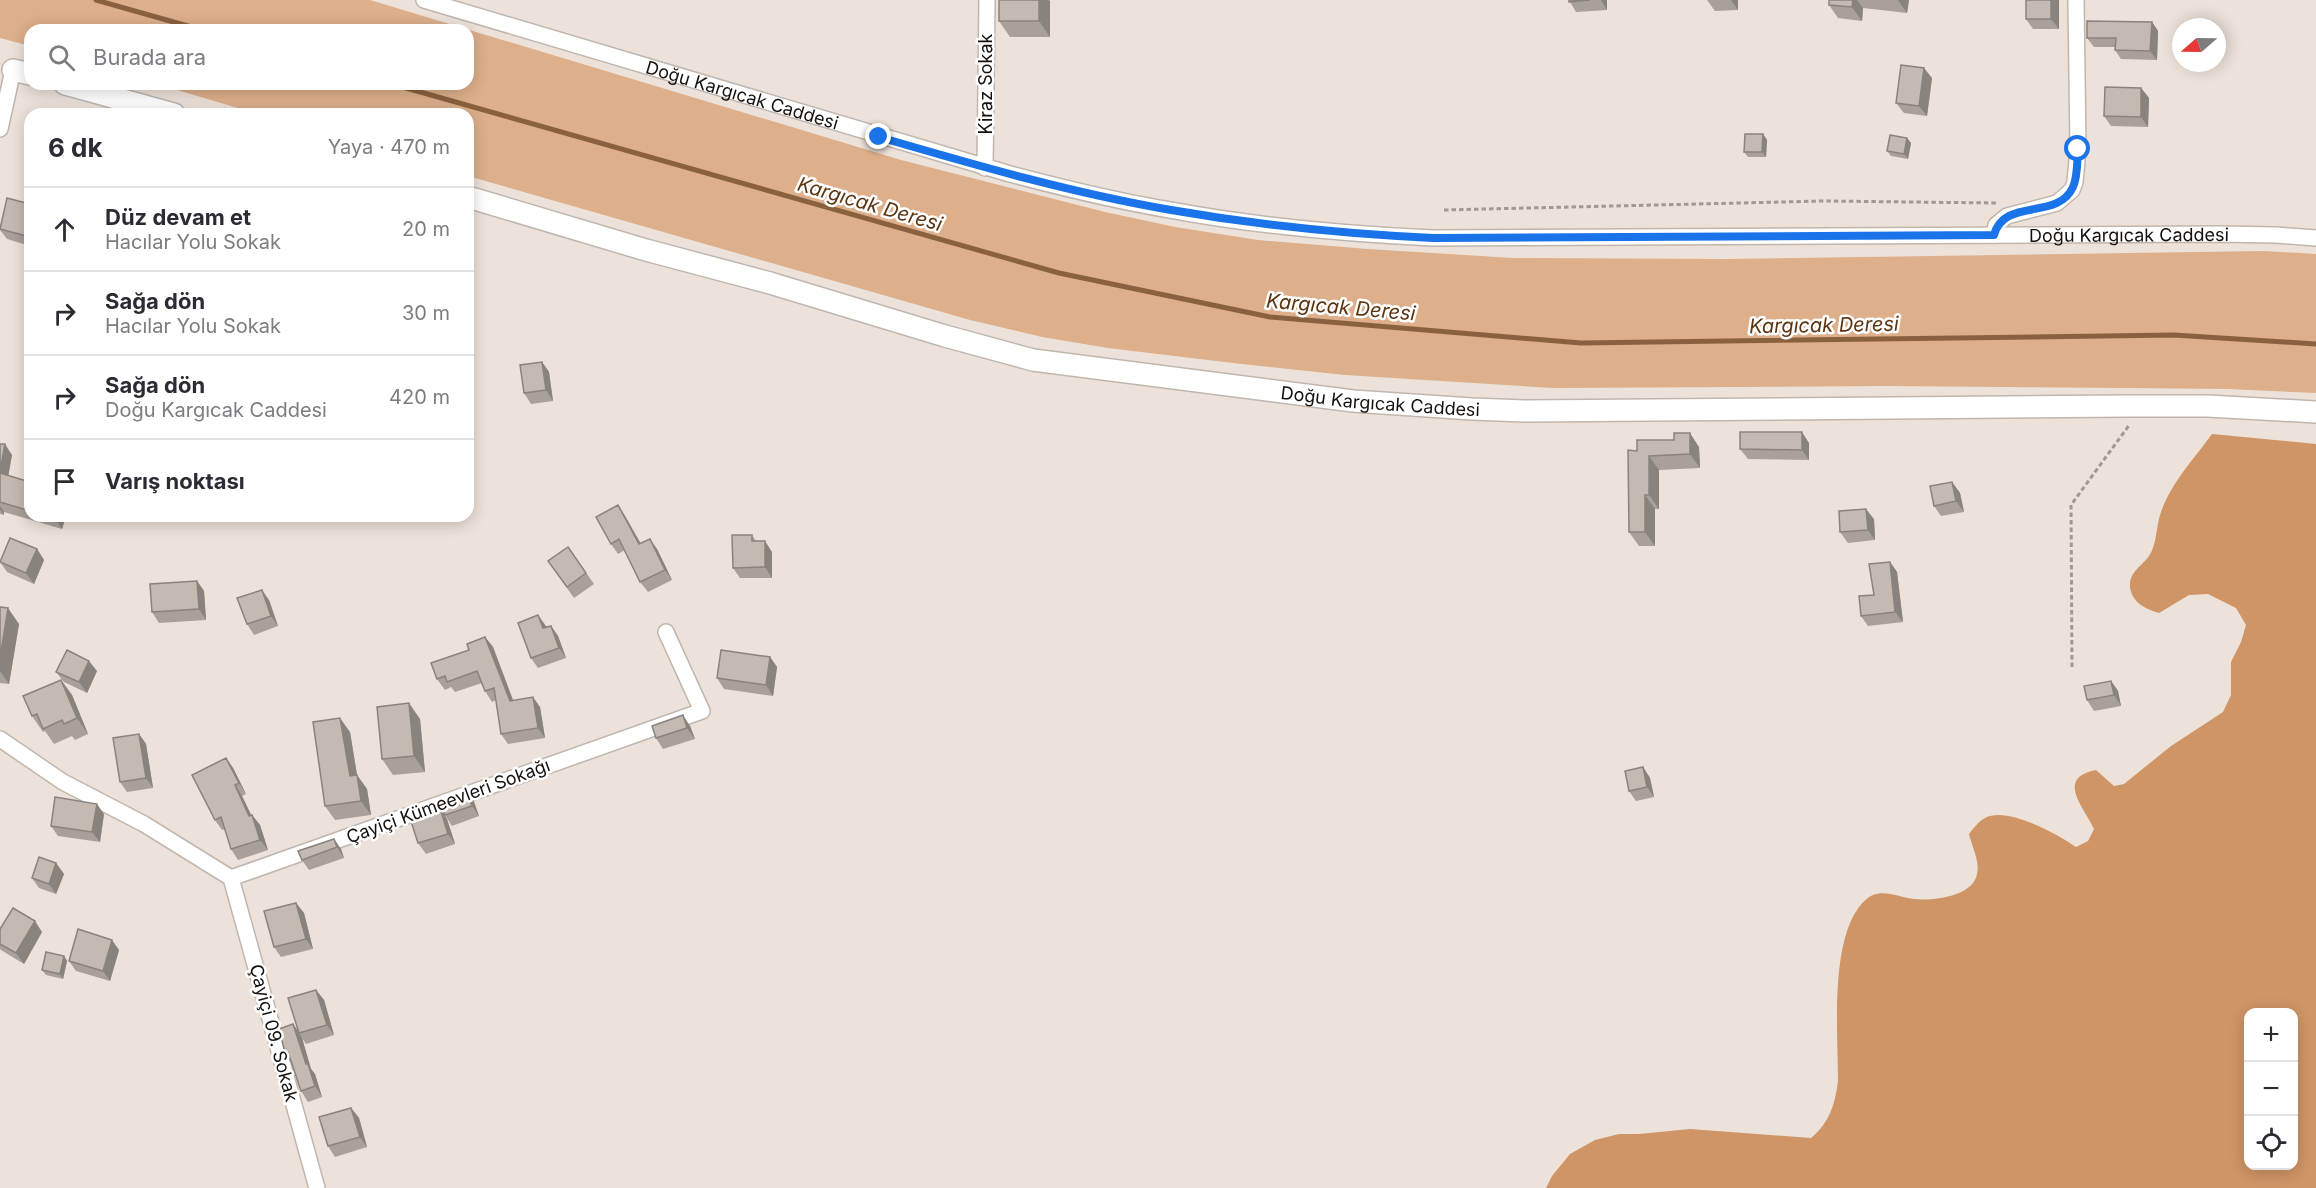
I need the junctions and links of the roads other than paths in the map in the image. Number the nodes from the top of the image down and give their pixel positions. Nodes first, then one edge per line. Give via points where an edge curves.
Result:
1 (424, 0) edge
2 (987, 0) edge
3 (2076, 0) edge
4 (21, 72) edge
5 (87, 90) edge
6 (152, 108) edge
7 (0, 129) edge
8 (985, 168) junction
9 (474, 198) edge
10 (1994, 235) junction
11 (2316, 238) edge
12 (2316, 412) edge
13 (666, 632) dead end
14 (0, 739) edge
15 (231, 878) junction
16 (317, 1188) edge

1 - 8 street, Doğu Kargıcak Caddesi
2 - 8 street, Kiraz Sokak
3 - 10 street via 2075,182 2057,203 2007,216 1996,225
4 - 7 street
5 - 6 street
8 - 10 street, Doğu Kargıcak Caddesi via 1171,211 1377,235 1613,238
9 - 12 street, Doğu Kargıcak Caddesi via 1034,360 1353,401 1472,410 2208,406
10 - 11 street, Doğu Kargıcak Caddesi via 2220,234
13 - 15 street, Çayiçi Kümeevleri Sokağı via 702,711
14 - 15 street via 56,778 144,824
15 - 16 street, Çayiçi 09. Sokak

